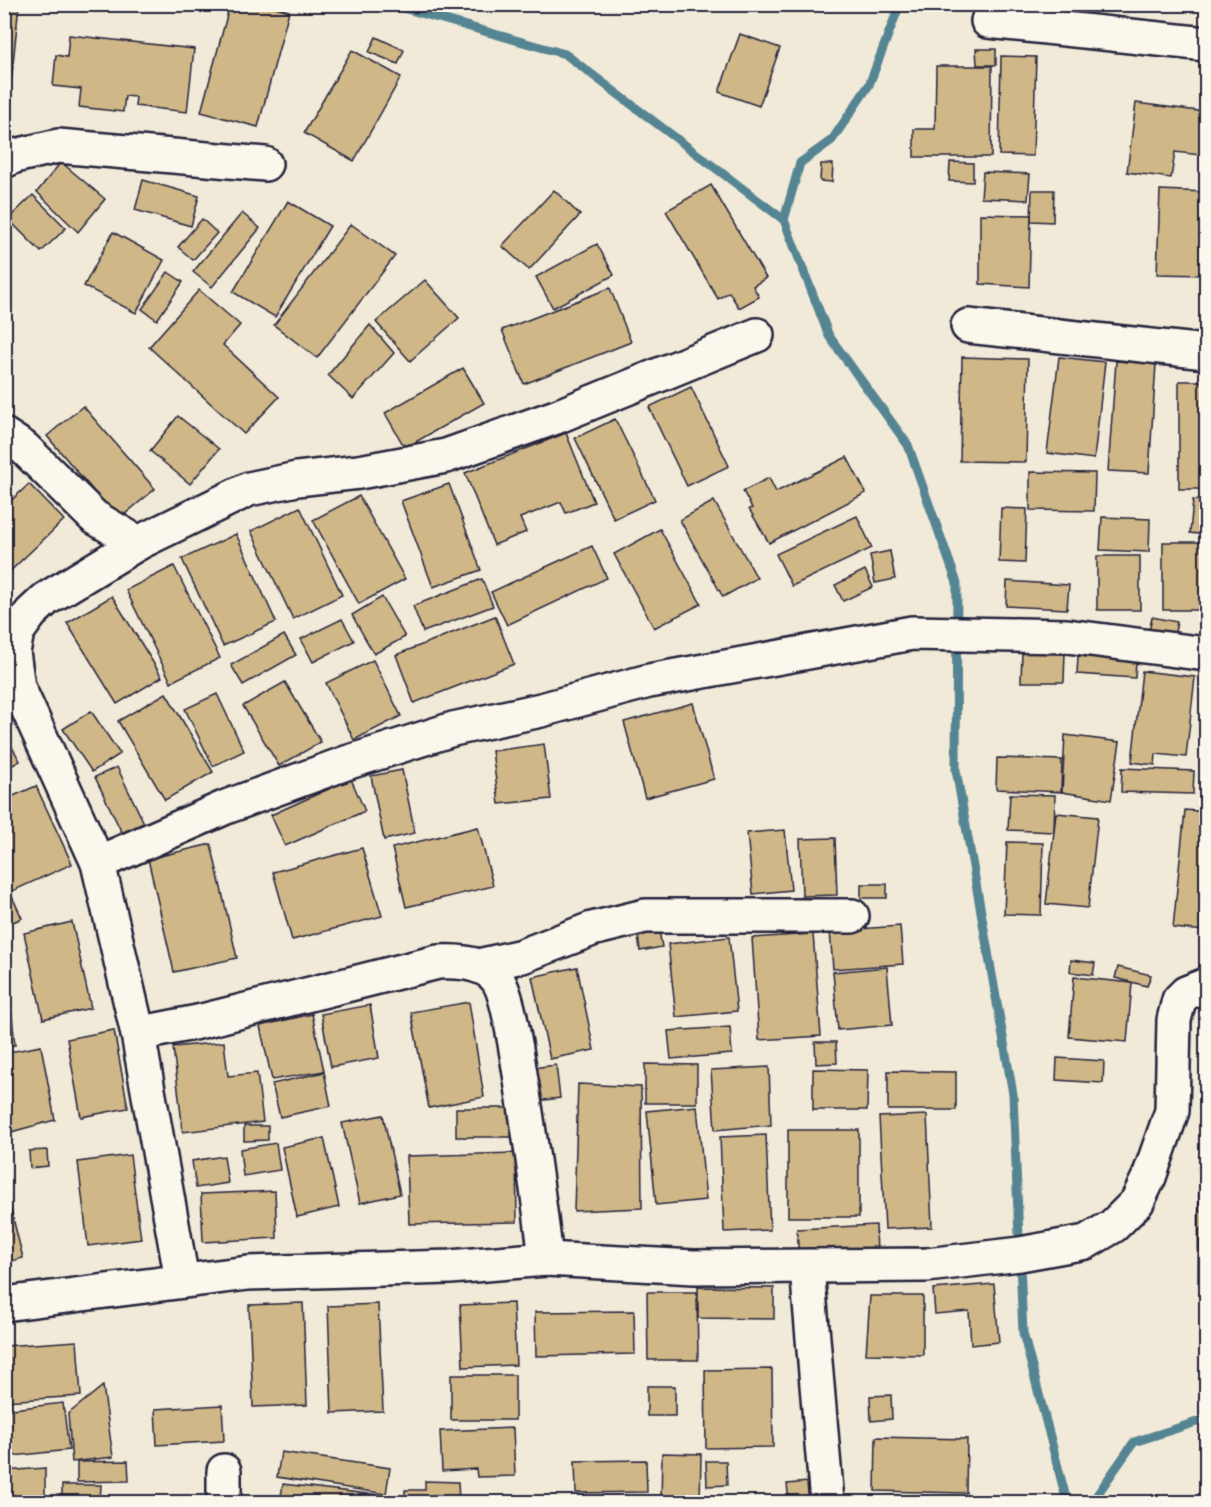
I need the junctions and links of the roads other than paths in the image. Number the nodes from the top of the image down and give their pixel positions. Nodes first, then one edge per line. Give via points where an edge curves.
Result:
1 (988, 21) dead end
2 (1206, 44) edge
3 (4, 161) edge
4 (265, 164) dead end
5 (968, 326) dead end
6 (757, 335) dead end
7 (1206, 352) edge
8 (4, 435) edge
9 (94, 518) junction
10 (138, 543) junction
11 (88, 574) junction
12 (1206, 654) edge
13 (98, 863) junction
14 (852, 916) dead end
15 (478, 966) junction
16 (1206, 985) edge
17 (138, 1034) junction
18 (546, 1259) junction
19 (807, 1268) junction
20 (182, 1280) junction
21 (4, 1304) edge
22 (827, 1503) edge

1 - 2 street
3 - 4 street via 58,146
5 - 7 street
6 - 10 street via 489,442 446,456 249,489
8 - 9 street via 24,448
9 - 10 street
9 - 11 street
10 - 11 street
11 - 13 street via 46,599 31,613 17,632 13,652 18,687
12 - 13 street via 1067,636 912,633 649,681 453,729 346,763 226,807
13 - 17 street
14 - 15 street via 645,916 592,929 522,956
15 - 17 street via 438,962
15 - 18 street via 498,980 511,1023
16 - 19 street via 1179,1000 1174,1020 1172,1111 1137,1202 1113,1226 1086,1242 1020,1254 927,1265
17 - 20 street
18 - 19 street
18 - 20 street via 450,1267 248,1273
19 - 22 street
20 - 21 street

